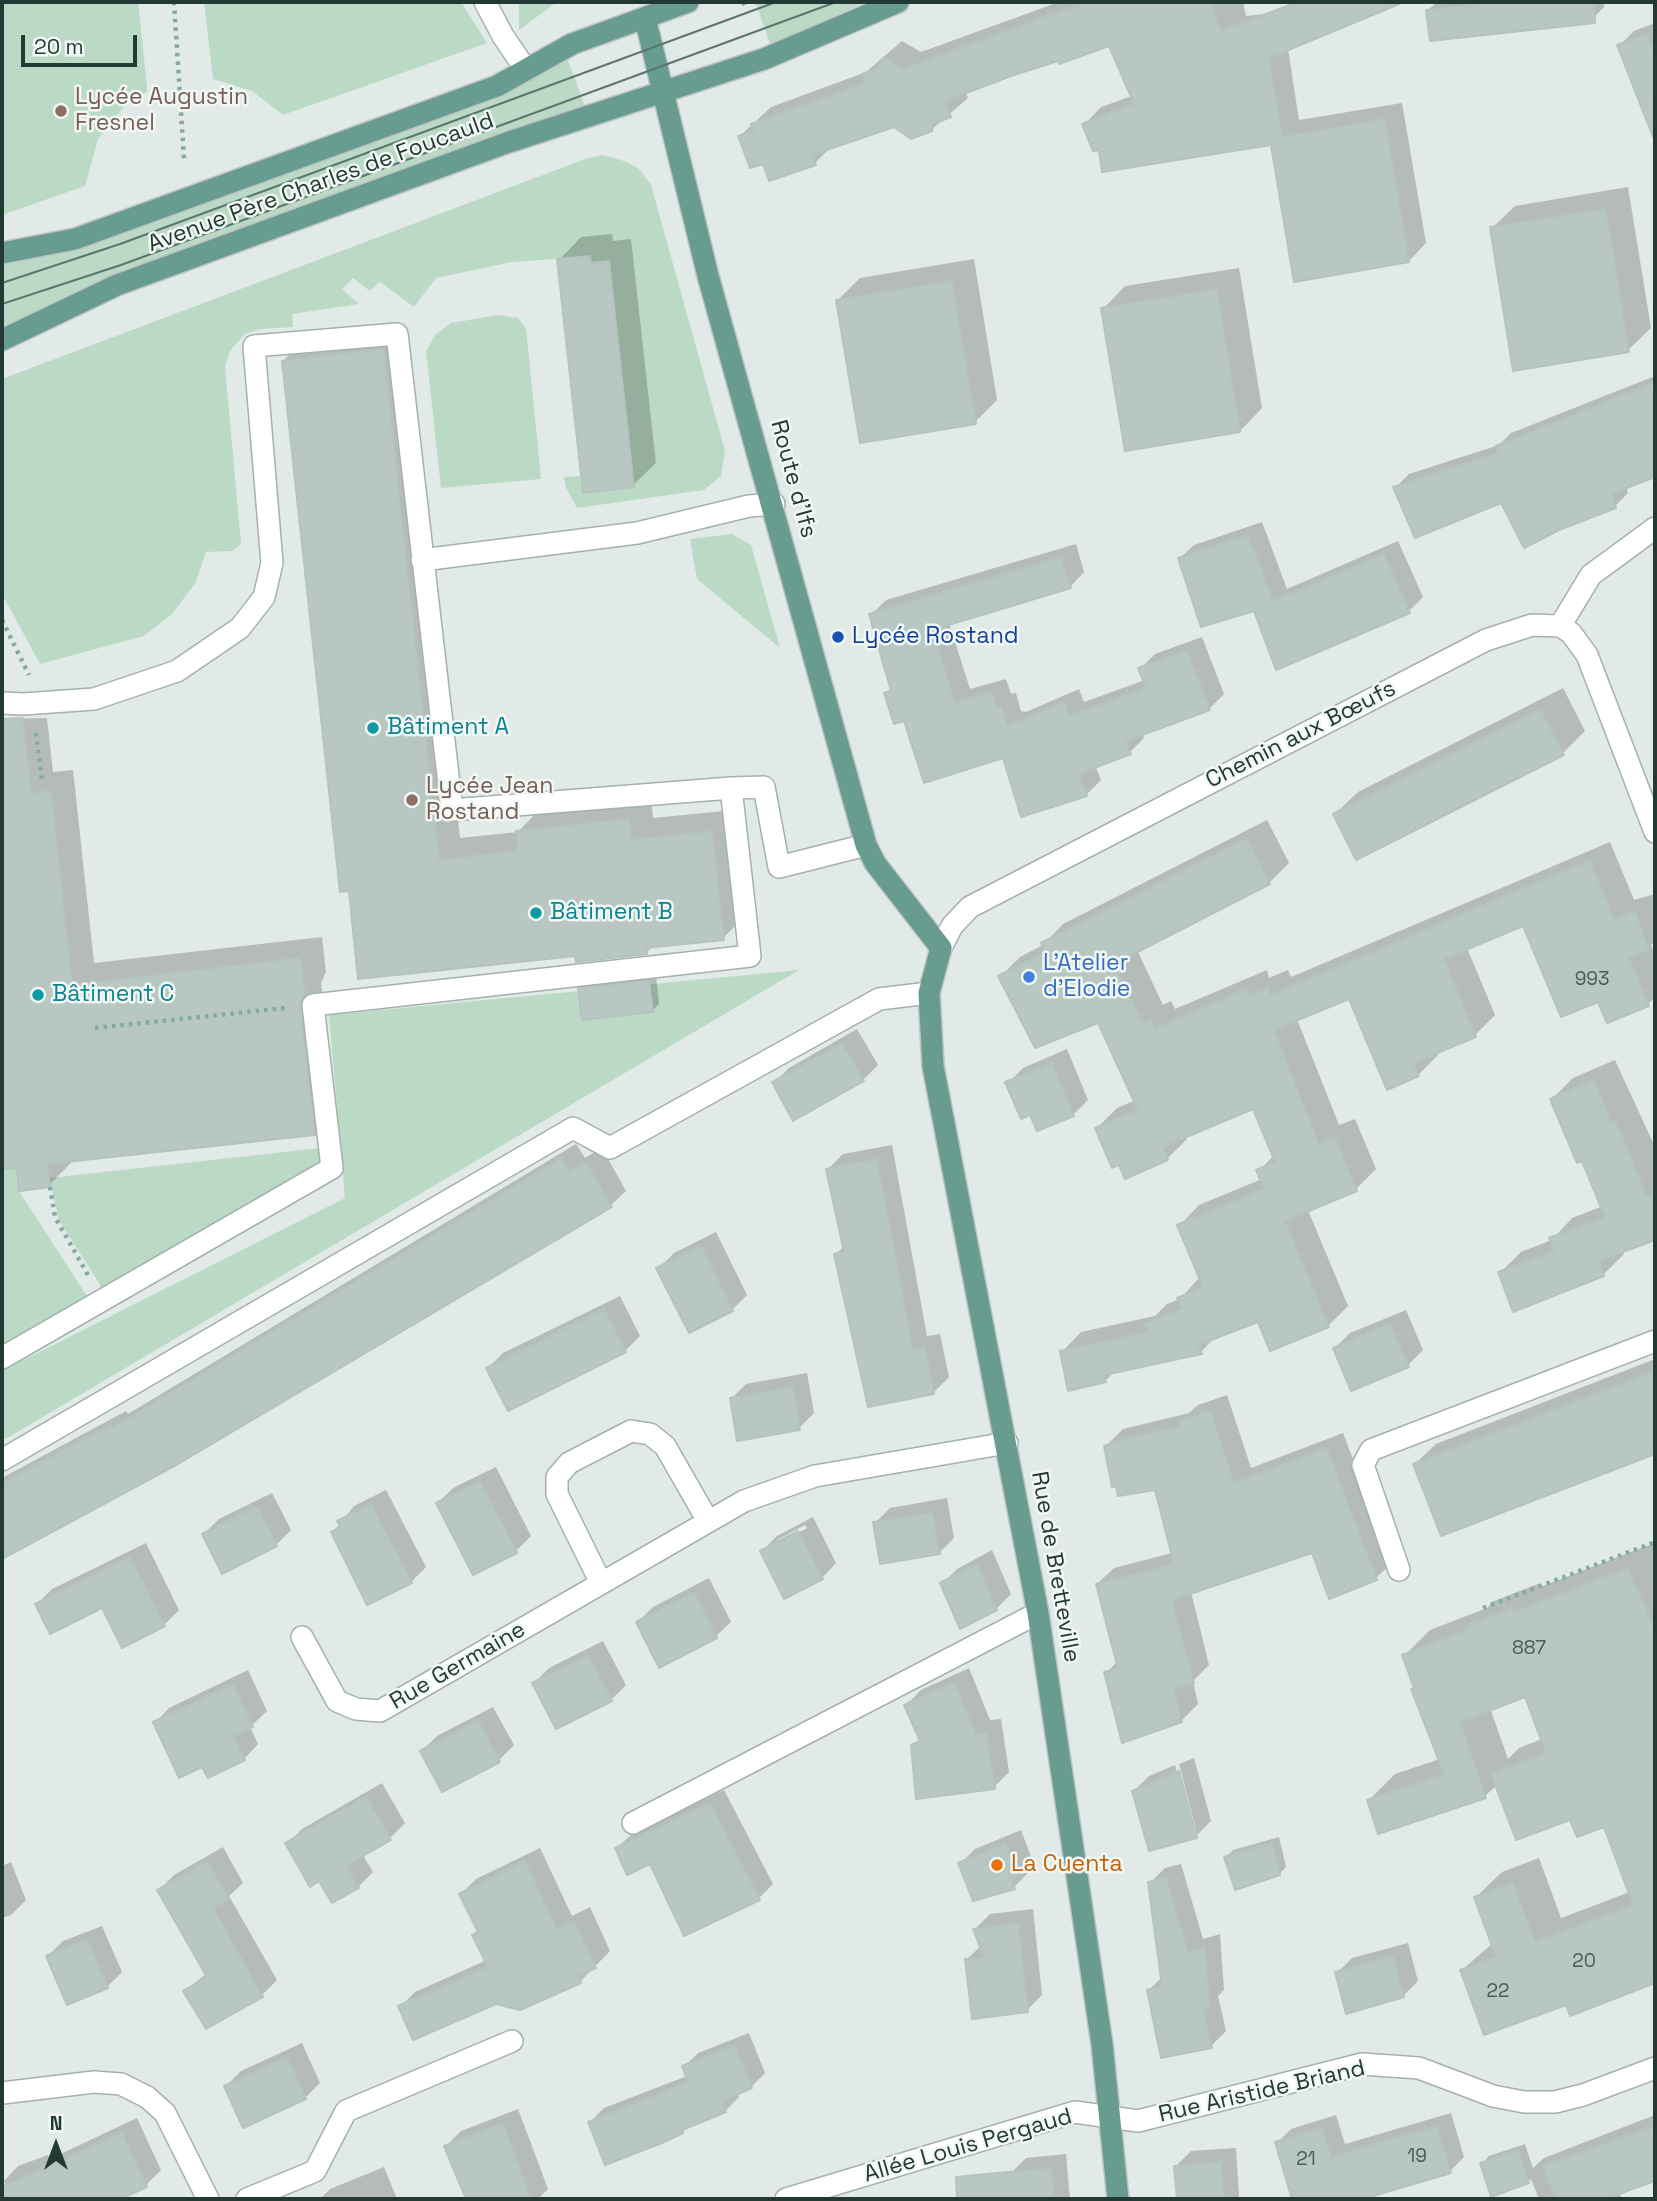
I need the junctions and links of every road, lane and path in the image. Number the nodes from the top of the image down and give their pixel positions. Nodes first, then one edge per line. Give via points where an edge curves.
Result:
1 (174, 2) edge
2 (485, 2) edge
3 (688, 2) edge
4 (898, 2) edge
5 (644, 10) edge
6 (526, 70) junction
7 (664, 91) junction
8 (184, 159) dead end
9 (2, 253) edge
10 (2, 340) edge
11 (774, 504) junction
12 (1655, 528) edge
13 (422, 560) junction
14 (1560, 626) junction
15 (2, 702) edge
16 (731, 788) junction
17 (1655, 832) edge
18 (866, 845) junction
19 (941, 948) junction
20 (929, 993) junction
21 (313, 1004) junction
22 (95, 1028) dead end
23 (50, 1187) dead end
24 (103, 1299) junction
25 (1655, 1340) edge
26 (2, 1358) edge
27 (1007, 1443) junction
28 (2, 1460) edge
29 (708, 1521) junction
30 (1655, 1542) edge
31 (1399, 1570) dead end
32 (601, 1583) junction
33 (1483, 1608) dead end
34 (1038, 1614) junction
35 (302, 1637) dead end
36 (633, 1824) dead end
37 (512, 2041) dead end
38 (1655, 2068) edge
39 (2, 2093) edge
40 (1110, 2117) junction
41 (208, 2199) edge
42 (247, 2199) edge
43 (786, 2199) edge
44 (1118, 2199) edge

1 - 8 path
2 - 6 street
3 - 5 main road, Avenue Père Charles de Foucauld
4 - 7 main road, Avenue Père Charles de Foucauld via 764,59
5 - 6 main road, Avenue Père Charles de Foucauld
5 - 7 main road, Route d'Ifs
6 - 9 main road, Avenue Père Charles de Foucauld via 497,86 75,239
7 - 10 main road, Avenue Père Charles de Foucauld via 509,142 117,285
7 - 11 main road, Route d'Ifs via 708,276
11 - 13 street via 638,533
11 - 18 main road, Route d'Ifs
12 - 14 street via 1591,575
13 - 15 street via 397,334 254,346 272,562 264,597 240,628 177,671 94,699
13 - 16 street via 452,810
14 - 17 street via 1587,655
14 - 19 street, Chemin aux Bœufs via 1532,625 1486,640 979,901 952,926
16 - 18 street via 764,787 779,867
16 - 21 street via 750,956
18 - 19 main road, Route d'Ifs
19 - 20 main road, Rue de Bretteville
20 - 27 main road, Rue de Bretteville via 933,1066
20 - 28 street via 879,999 610,1148 573,1128
21 - 22 path
21 - 24 street via 332,1168
23 - 24 path via 55,1217
24 - 26 street
25 - 31 street via 1371,1450 1363,1465
27 - 29 street, Rue Germaine via 815,1476 765,1492
27 - 34 main road, Rue de Bretteville
29 - 32 street, Rue Germaine
29 - 32 street via 665,1446 650,1434 631,1431 569,1463 557,1477 557,1494
30 - 33 path
32 - 35 street, Rue Germaine via 380,1711 337,1701
34 - 36 street
34 - 40 main road, Rue de Bretteville
37 - 42 street via 346,2111 316,2171
38 - 40 street, Rue Aristide Briand via 1583,2095 1555,2102 1524,2102 1493,2096 1419,2068 1362,2064 1138,2121
39 - 41 street via 94,2082 121,2084 147,2097 165,2113
40 - 43 street, Allée Louis Pergaud via 1075,2112
40 - 44 main road, Rue de Bretteville

